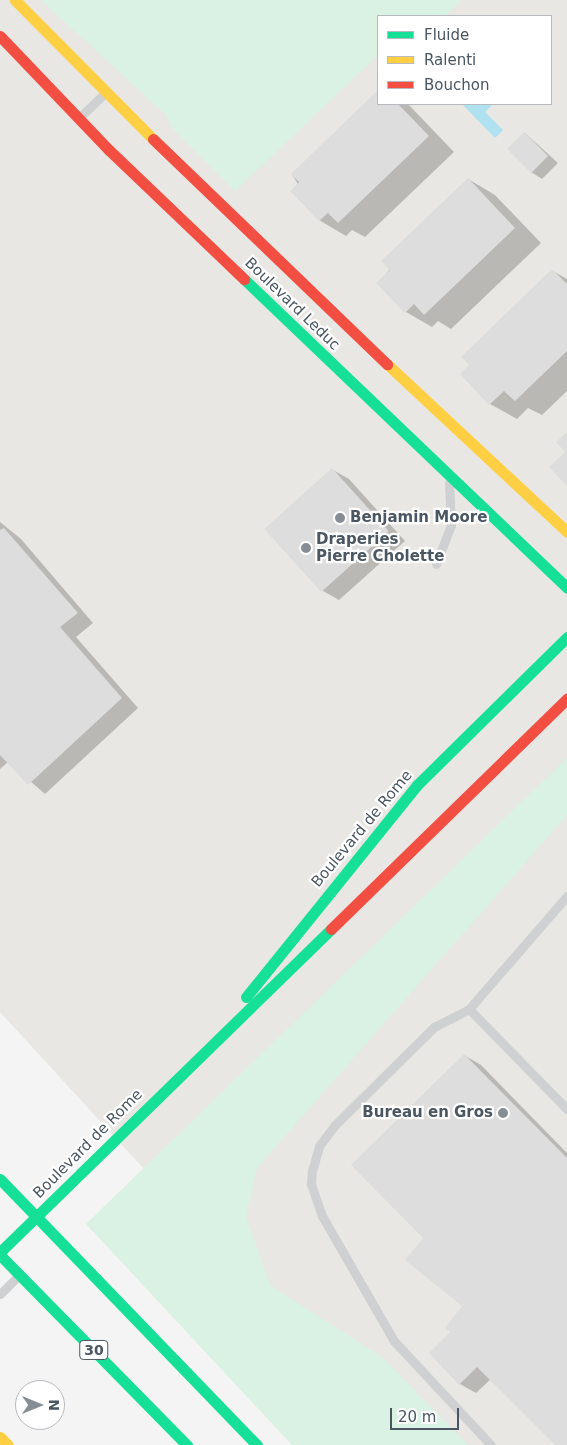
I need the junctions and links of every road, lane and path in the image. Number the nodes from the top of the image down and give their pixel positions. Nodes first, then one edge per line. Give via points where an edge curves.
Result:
1 (15, 0) edge
2 (0, 36) edge
3 (105, 93) junction
4 (80, 117) junction
5 (448, 475) junction
6 (567, 532) edge
7 (436, 564) dead end
8 (567, 588) edge
9 (567, 637) edge
10 (567, 699) edge
11 (567, 896) edge
12 (469, 1009) junction
13 (198, 1058) junction
14 (567, 1109) edge
15 (0, 1177) edge
16 (0, 1254) edge
17 (19, 1275) junction
18 (0, 1294) edge
19 (0, 1437) edge
20 (8, 1445) edge
21 (187, 1445) edge
22 (257, 1445) edge
23 (491, 1445) edge

1 - 3 main road, Boulevard Leduc
2 - 4 main road, Boulevard Leduc
3 - 4 lane
3 - 6 main road, Boulevard Leduc
4 - 5 main road, Boulevard Leduc
5 - 7 lane via 451,525
5 - 8 main road, Boulevard Leduc
9 - 13 main road, Boulevard de Rome via 412,791
10 - 13 main road, Boulevard de Rome via 328,937
11 - 12 lane
12 - 14 lane
12 - 23 lane via 434,1027 335,1125 319,1146 311,1184 322,1216 394,1341
13 - 16 main road, Boulevard de Rome, bridge
15 - 22 main road
16 - 17 main road, 30
17 - 18 lane
17 - 21 main road, 30
19 - 20 main road

